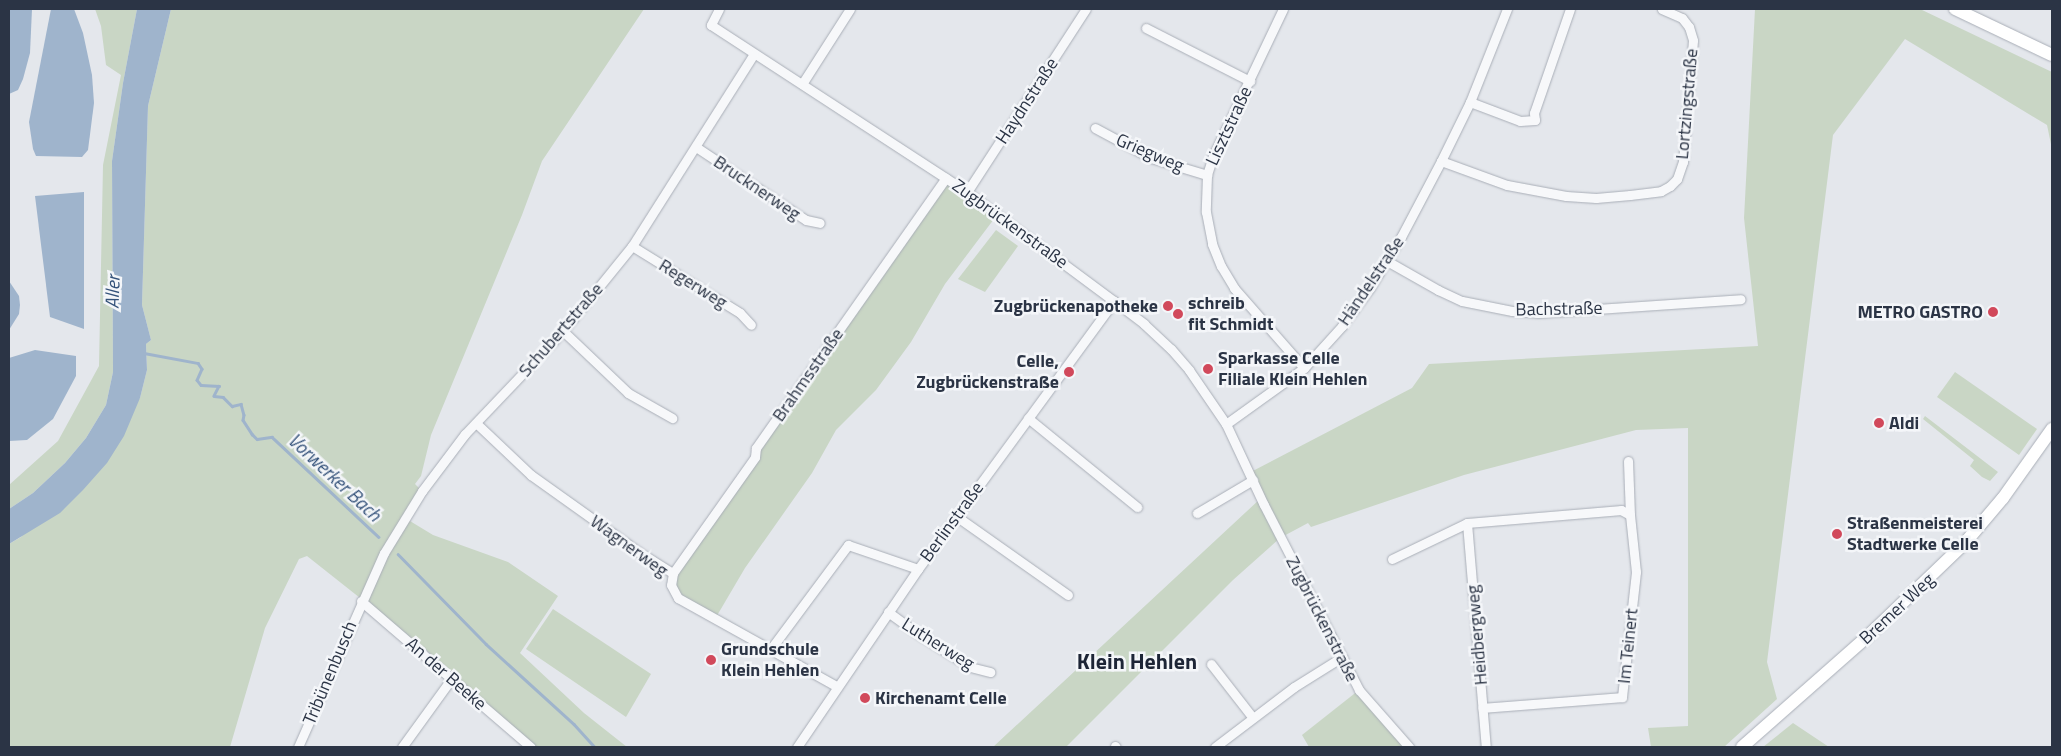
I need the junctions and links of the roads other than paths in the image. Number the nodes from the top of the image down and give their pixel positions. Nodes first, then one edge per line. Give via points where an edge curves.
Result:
1 (719, 9) edge
2 (850, 9) edge
3 (1086, 9) edge
4 (1283, 9) edge
5 (1507, 9) edge
6 (1570, 9) edge
7 (1662, 9) edge
8 (1955, 9) edge
9 (1146, 28) dead end
10 (753, 54) junction
11 (2052, 55) edge
12 (1250, 81) junction
13 (802, 84) junction
14 (1470, 102) junction
15 (1094, 128) dead end
16 (696, 147) junction
17 (1441, 161) junction
18 (1207, 175) junction
19 (946, 178) junction
20 (968, 192) junction
21 (820, 223) dead end
22 (632, 246) junction
23 (1387, 261) junction
24 (1741, 299) dead end
25 (1114, 301) junction
26 (751, 325) dead end
27 (563, 331) junction
28 (1304, 368) junction
29 (672, 418) dead end
30 (1028, 418) junction
31 (476, 423) junction
32 (1226, 424) junction
33 (2052, 429) edge
34 (1628, 462) dead end
35 (1253, 480) junction
36 (1137, 507) dead end
37 (1197, 513) dead end
38 (1630, 515) junction
39 (956, 516) junction
40 (1467, 523) junction
41 (1392, 559) dead end
42 (918, 568) junction
43 (673, 573) junction
44 (1068, 595) dead end
45 (362, 600) junction
46 (888, 612) junction
47 (770, 650) junction
48 (1342, 657) junction
49 (1210, 664) dead end
50 (990, 672) dead end
51 (452, 678) junction
52 (836, 686) junction
53 (1482, 708) junction
54 (1253, 718) junction
55 (298, 747) edge
56 (402, 747) edge
57 (531, 747) edge
58 (797, 747) edge
59 (1215, 747) edge
60 (1408, 747) edge
61 (1486, 747) edge
62 (1742, 747) edge

1 - 10 street, Zugbrückenstraße via 711,25
2 - 13 street
3 - 20 street, Haydnstraße
4 - 12 street, Lisztstraße
5 - 14 street, Händelstraße
6 - 14 street via 1534,113 1535,120 1520,121
7 - 17 street, Lortzingstraße via 1682,18 1693,40 1683,162 1670,186 1661,191 1630,195 1566,196 1507,185
8 - 11 main road
9 - 12 street
10 - 13 street, Zugbrückenstraße
10 - 16 street, Schubertstraße
12 - 18 street, Lisztstraße via 1222,135
13 - 19 street, Zugbrückenstraße
14 - 17 street, Händelstraße
15 - 18 street, Griegweg via 1152,158
16 - 21 street, Brucknerweg via 806,220
16 - 22 street, Schubertstraße
17 - 23 street, Händelstraße
18 - 28 street, Lisztstraße via 1207,218 1221,266 1234,288
19 - 20 street, Zugbrückenstraße
19 - 43 street, Brahmsstraße via 756,448 754,457
20 - 25 street, Zugbrückenstraße
22 - 26 street, Regerweg via 740,313
22 - 27 street, Schubertstraße
23 - 24 street, Bachstraße via 1462,300 1512,311 1538,313
23 - 28 street, Händelstraße via 1342,326
25 - 30 street, Berlinstraße
25 - 32 street, Zugbrückenstraße via 1171,350 1189,370
27 - 29 street via 628,393
27 - 31 street, Schubertstraße
28 - 32 street, Händelstraße
30 - 36 street
30 - 39 street, Berlinstraße
31 - 43 street, Wagnerweg via 531,475
31 - 45 street, Schubertstraße via 422,491 384,553
32 - 35 street, Zugbrückenstraße
33 - 62 main road, Bremer Weg via 2003,498 1964,544 1884,622
34 - 38 street, Im Teinert
35 - 37 street
35 - 48 street, Zugbrückenstraße
38 - 40 street via 1621,510
38 - 53 street, Im Teinert via 1636,572 1622,698
39 - 42 street, Berlinstraße
39 - 44 street
40 - 41 street
40 - 53 street, Heidbergweg
42 - 46 street, Berlinstraße
42 - 47 street via 848,546
43 - 47 street, Wagnerweg via 671,585 678,598
45 - 51 street, An der Beeke
45 - 55 street, Tribünenbusch
46 - 50 street, Lutherweg via 970,667
46 - 52 street, Berlinstraße
47 - 52 street, Wagnerweg
48 - 54 street
48 - 60 street, Zugbrückenstraße via 1359,690
49 - 54 street
51 - 56 street
51 - 57 street, An der Beeke
52 - 58 street, Berlinstraße
53 - 61 street, Heidbergweg
54 - 59 street

